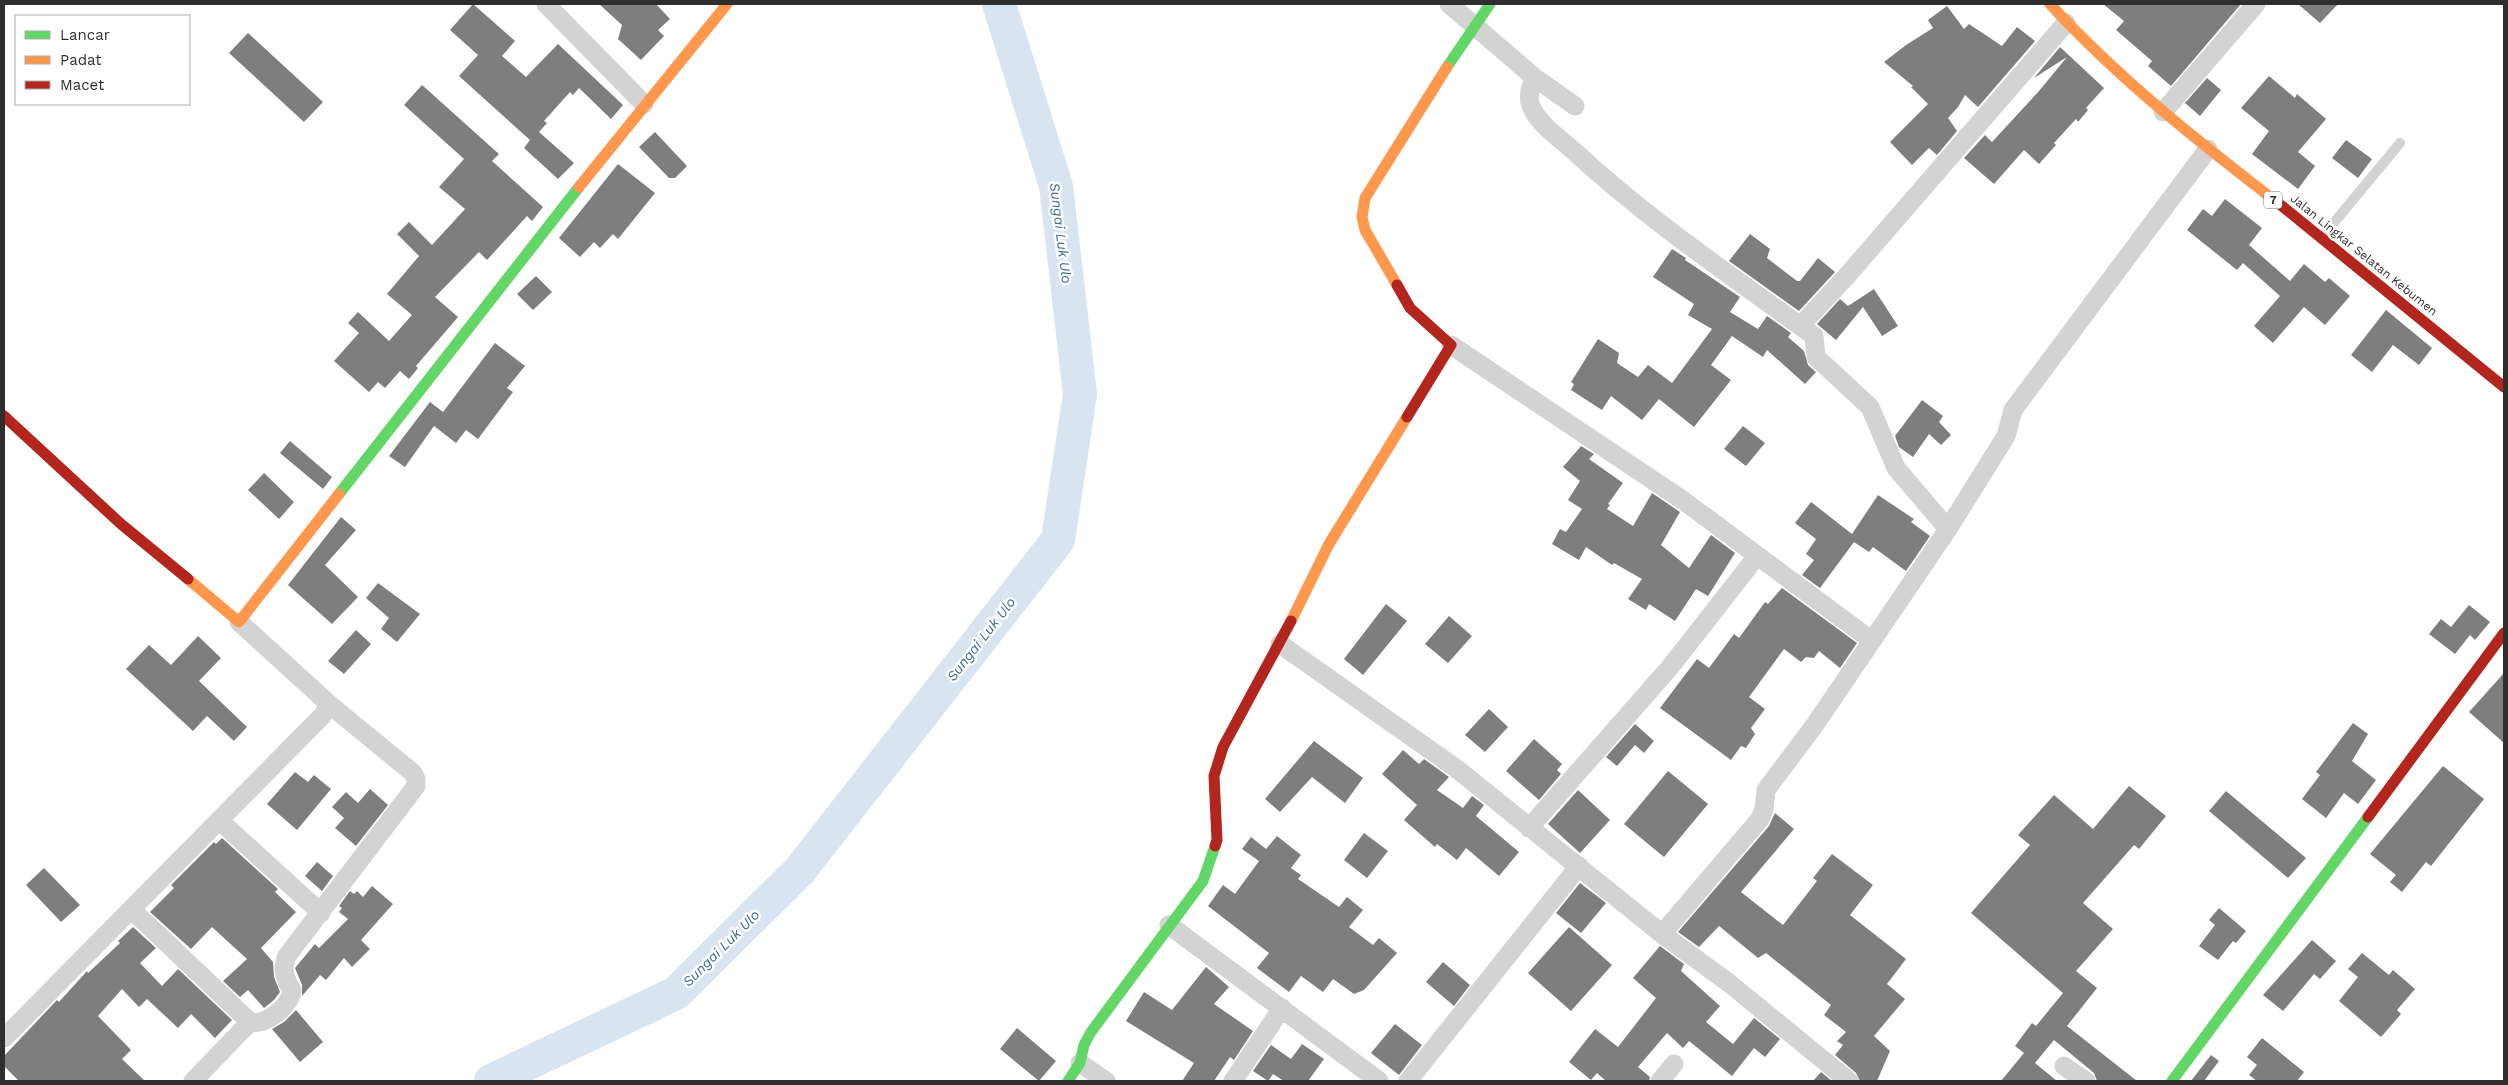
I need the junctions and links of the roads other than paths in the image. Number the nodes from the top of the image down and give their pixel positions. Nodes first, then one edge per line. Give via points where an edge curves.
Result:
1 (546, 4) edge
2 (727, 4) edge
3 (1449, 4) edge
4 (1490, 4) edge
5 (2050, 4) edge
6 (2256, 4) edge
7 (2066, 22) junction
8 (1474, 26) junction
9 (1534, 77) junction
10 (644, 104) junction
11 (1575, 106) dead end
12 (2163, 112) junction
13 (2400, 143) dead end
14 (2208, 149) junction
15 (2322, 237) junction
16 (1800, 326) junction
17 (1451, 345) junction
18 (2504, 387) edge
19 (4, 416) edge
20 (1948, 529) junction
21 (1757, 556) junction
22 (239, 622) junction
23 (2504, 632) edge
24 (1871, 640) junction
25 (1280, 644) junction
26 (329, 704) junction
27 (220, 821) junction
28 (1528, 828) junction
29 (1579, 866) junction
30 (132, 910) junction
31 (321, 912) junction
32 (1169, 925) junction
33 (1662, 934) junction
34 (1282, 1008) junction
35 (250, 1022) junction
36 (4, 1038) edge
37 (1080, 1063) junction
38 (1674, 1064) dead end
39 (2064, 1066) dead end
40 (193, 1081) edge
41 (1068, 1081) edge
42 (1106, 1081) edge
43 (1233, 1081) edge
44 (1379, 1081) edge
45 (1408, 1081) edge
46 (1660, 1081) edge
47 (1849, 1081) edge
48 (2086, 1081) edge
49 (2172, 1081) edge

1 - 10 street
2 - 10 main road
3 - 8 street
4 - 8 main road
5 - 7 main road, Jalan Lingkar Selatan Kebumen / 7
6 - 12 street
7 - 12 main road, Jalan Lingkar Selatan Kebumen / 7
7 - 16 street
8 - 9 street
8 - 17 main road via 1365,198 1362,217 1365,230 1410,308
9 - 11 street
9 - 16 street via 1529,93 1531,106 1539,119 1610,184 1693,250
10 - 22 main road
12 - 14 main road, Jalan Lingkar Selatan Kebumen / 7
13 - 15 lane
14 - 15 main road, Jalan Lingkar Selatan Kebumen / 7
14 - 20 street via 2013,410 2006,436
15 - 18 main road, Jalan Lingkar Selatan Kebumen / 7
16 - 20 street via 1814,336 1816,357 1870,407 1896,468
17 - 21 street via 1684,501
17 - 25 main road via 1329,544
19 - 22 main road via 121,524
20 - 24 street
21 - 24 street
21 - 28 street via 1672,666
22 - 26 street
23 - 49 main road
24 - 33 street via 1814,726 1766,790 1760,819
25 - 28 street via 1428,747
25 - 32 main road via 1223,747 1214,776 1217,840 1204,881
26 - 27 street via 319,721
26 - 31 street via 413,773 416,786
27 - 30 street
27 - 31 street
28 - 29 street
29 - 33 street
29 - 45 street
30 - 35 street
30 - 36 street
31 - 35 street via 286,959 285,979 292,990 290,998 273,1016 259,1023
32 - 34 street
32 - 37 main road via 1091,1032
33 - 47 street via 1729,983
34 - 43 street
34 - 44 street
35 - 40 street
37 - 41 main road
37 - 42 street
38 - 46 street
39 - 48 street

